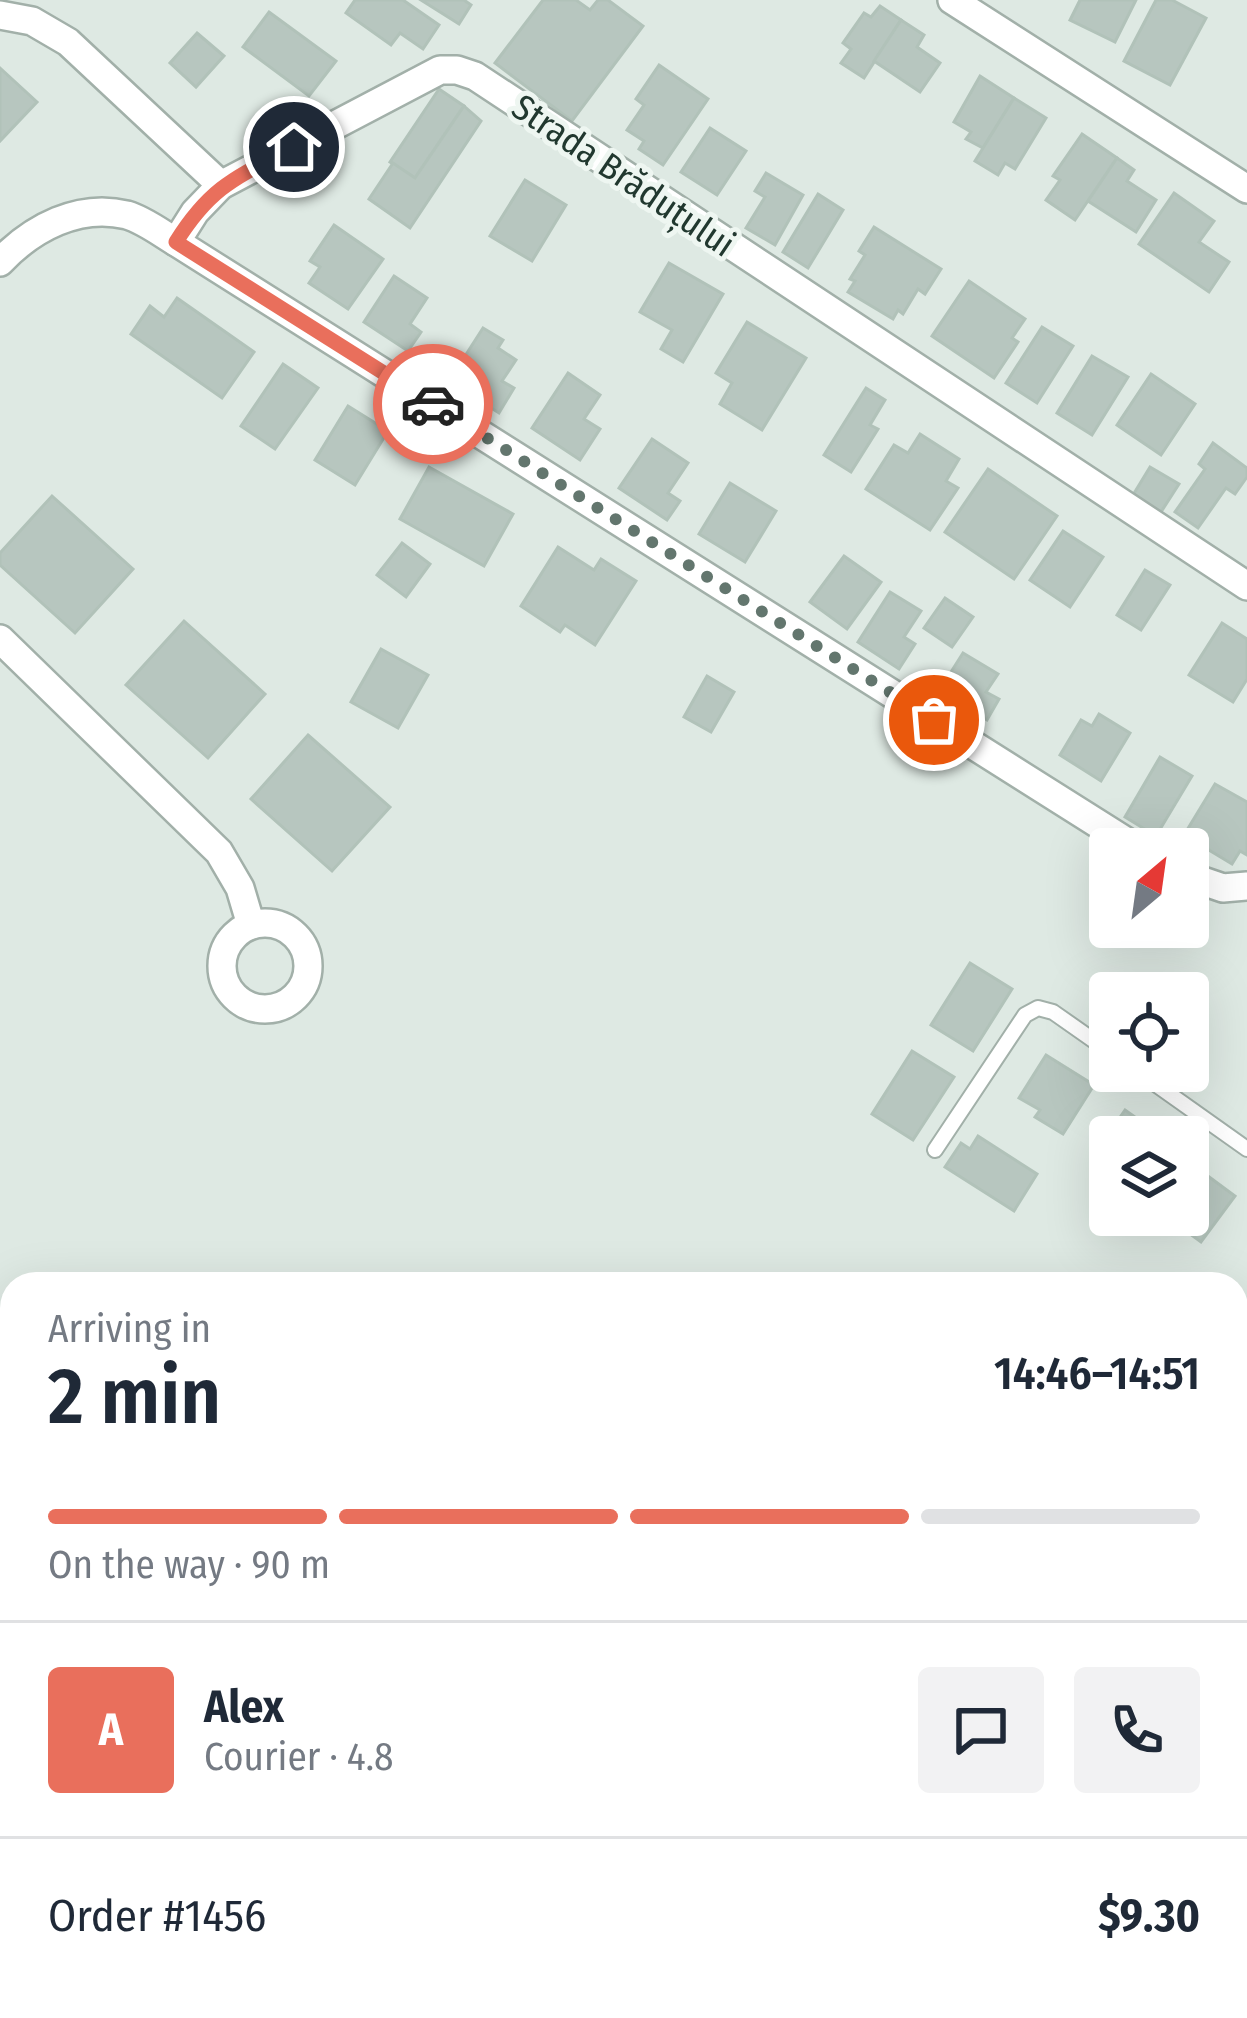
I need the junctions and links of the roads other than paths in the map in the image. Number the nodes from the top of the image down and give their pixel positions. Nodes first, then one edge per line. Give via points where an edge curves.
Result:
1 (952, 0) edge
2 (0, 15) edge
3 (220, 185) junction
4 (1247, 189) edge
5 (176, 242) junction
6 (0, 262) edge
7 (1247, 586) edge
8 (0, 639) edge
9 (1105, 828) edge
10 (1209, 883) edge
11 (1247, 886) edge
12 (251, 925) dead end
13 (1089, 1037) edge
14 (1167, 1092) edge
15 (1247, 1148) edge
16 (935, 1150) dead end

1 - 4 street
2 - 3 street via 32,21 68,42
3 - 5 street
3 - 7 street, Strada Brăduțului via 440,70 476,76
5 - 6 street via 131,216 100,211 38,230
5 - 9 street
8 - 12 street via 219,852
10 - 11 street
13 - 16 lane via 1053,1012 1038,1008 1025,1016
14 - 15 lane

